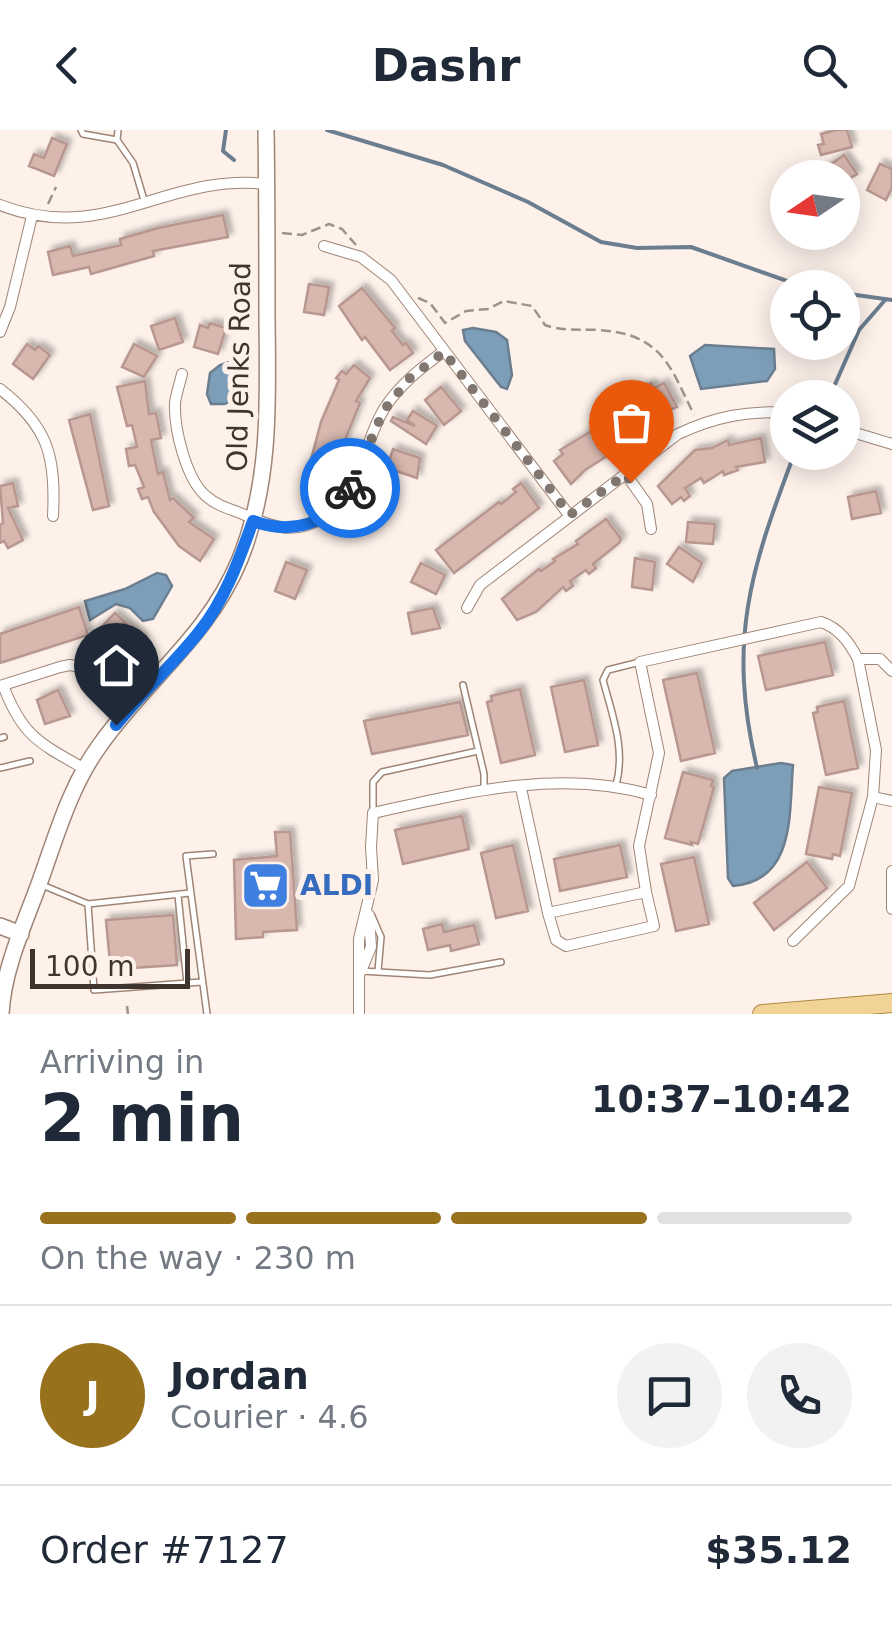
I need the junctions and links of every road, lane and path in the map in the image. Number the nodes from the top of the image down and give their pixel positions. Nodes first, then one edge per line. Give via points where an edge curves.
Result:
1 (82, 130) edge
2 (118, 130) edge
3 (266, 130) edge
4 (117, 140) junction
5 (266, 184) junction
6 (56, 186) dead end
7 (145, 204) junction
8 (0, 205) edge
9 (47, 206) dead end
10 (32, 216) junction
11 (324, 246) dead end
12 (508, 301) dead end
13 (0, 332) edge
14 (444, 352) junction
15 (182, 374) dead end
16 (0, 388) edge
17 (704, 412) dead end
18 (770, 414) edge
19 (860, 434) edge
20 (892, 444) edge
21 (626, 474) junction
22 (570, 515) junction
23 (54, 516) dead end
24 (253, 521) junction
25 (651, 529) dead end
26 (468, 608) dead end
27 (858, 659) junction
28 (640, 662) junction
29 (90, 670) dead end
30 (892, 670) edge
31 (462, 685) dead end
32 (1, 686) edge
33 (478, 751) junction
34 (30, 761) dead end
35 (0, 768) edge
36 (84, 769) junction
37 (616, 785) junction
38 (521, 788) junction
39 (484, 789) junction
40 (651, 795) junction
41 (873, 796) junction
42 (892, 800) edge
43 (373, 814) junction
44 (213, 854) dead end
45 (892, 871) edge
46 (39, 884) junction
47 (646, 892) junction
48 (178, 894) junction
49 (190, 894) junction
50 (88, 904) junction
51 (368, 909) junction
52 (892, 910) edge
53 (548, 913) junction
54 (0, 926) edge
55 (20, 934) junction
56 (793, 941) dead end
57 (501, 962) dead end
58 (378, 971) junction
59 (360, 972) junction
60 (201, 982) junction
61 (187, 983) junction
62 (892, 1003) edge
63 (127, 1006) dead end
64 (205, 1013) edge
65 (1, 1014) edge
66 (128, 1014) edge
67 (359, 1014) edge
68 (762, 1014) edge

1 - 4 lane
2 - 4 lane
3 - 5 street, Old Jenks Road
4 - 7 lane via 133,163
5 - 7 street via 200,186
5 - 24 street, Old Jenks Road via 266,451
6 - 9 path
7 - 10 street via 81,219
8 - 10 street
10 - 13 street
11 - 14 street via 381,270
12 - 17 path via 532,306 551,328 622,334 658,350 694,416
14 - 22 street
14 - 24 street via 393,396 346,497 329,514 287,528
15 - 24 street via 176,410 191,477 215,503
16 - 23 street via 26,408 46,442
18 - 21 street via 706,422 678,434
19 - 20 street
21 - 22 street
21 - 25 street via 646,504
22 - 26 street via 480,585
24 - 36 street, Old Jenks Road via 223,595 199,632 132,704
27 - 28 street via 842,635 821,622
27 - 30 street via 880,659
27 - 41 street via 876,750
28 - 37 lane via 608,670 603,680 620,752
28 - 40 street via 659,753
29 - 32 street via 70,665
31 - 33 lane
32 - 36 street via 25,730
33 - 39 lane
33 - 43 lane via 382,772 373,782
34 - 35 lane
36 - 46 street, Old Jenks Road
37 - 38 street
37 - 40 street
38 - 39 street
38 - 53 street
39 - 43 street
40 - 47 street via 640,846
41 - 42 street
41 - 56 street via 849,886
43 - 51 street
44 - 49 lane via 186,856
45 - 52 street
46 - 50 lane
46 - 55 street, Old Jenks Road
47 - 53 street
47 - 53 street via 654,926 566,946 556,940
48 - 49 lane
48 - 50 lane
48 - 61 lane
49 - 60 lane
50 - 61 lane via 94,990
51 - 58 lane via 381,937
51 - 59 street via 370,948
54 - 55 street
55 - 65 street, Old Jenks Road
57 - 58 lane via 430,975
58 - 59 lane
59 - 67 street
60 - 61 lane
60 - 64 lane
62 - 68 main road
63 - 66 path

